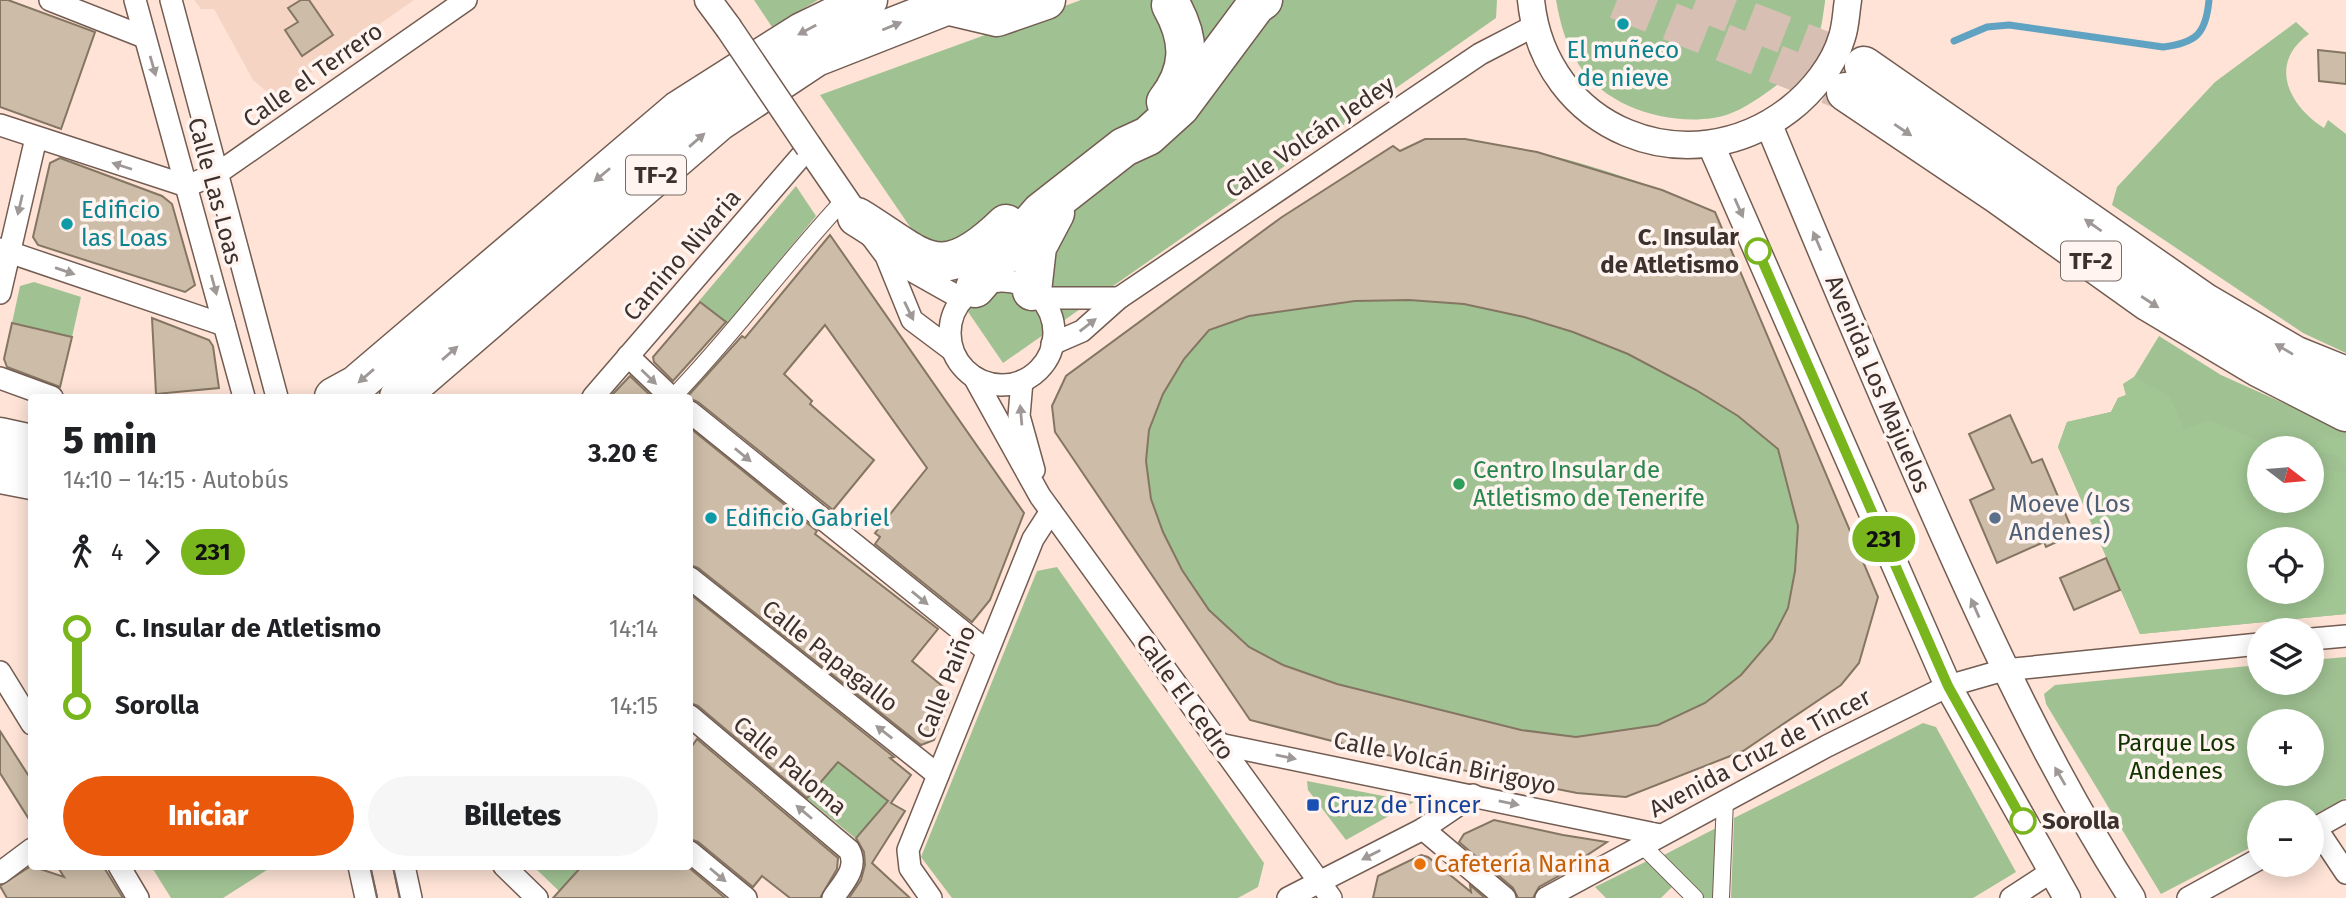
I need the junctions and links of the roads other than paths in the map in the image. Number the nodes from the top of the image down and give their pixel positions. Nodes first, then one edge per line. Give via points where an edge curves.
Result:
1 (50, 0) edge
2 (135, 0) edge
3 (171, 0) edge
4 (466, 0) edge
5 (708, 0) edge
6 (868, 0) edge
7 (1046, 0) edge
8 (1263, 0) edge
9 (1848, 0) edge
10 (953, 2) edge
11 (1166, 2) edge
12 (1532, 13) edge
13 (1235, 33) junction
14 (144, 37) junction
15 (0, 125) edge
16 (1769, 125) junction
17 (36, 138) junction
18 (1712, 145) junction
19 (809, 147) junction
20 (1124, 148) junction
21 (218, 173) junction
22 (187, 186) junction
23 (1065, 192) junction
24 (851, 208) junction
25 (5, 251) edge
26 (886, 256) junction
27 (0, 293) edge
28 (969, 294) junction
29 (1036, 294) junction
30 (1119, 298) junction
31 (224, 325) junction
32 (1052, 344) junction
33 (952, 349) junction
34 (628, 356) junction
35 (2346, 376) edge
36 (974, 377) junction
37 (0, 378) edge
38 (1022, 381) junction
39 (276, 393) edge
40 (44, 394) edge
41 (243, 394) edge
42 (340, 394) edge
43 (401, 394) edge
44 (596, 394) edge
45 (669, 394) edge
46 (675, 394) edge
47 (2346, 412) edge
48 (693, 414) edge
49 (0, 437) edge
50 (28, 443) edge
51 (0, 474) edge
52 (28, 479) edge
53 (1045, 503) junction
54 (693, 580) edge
55 (2346, 636) edge
56 (2324, 638) edge
57 (2247, 645) edge
58 (987, 651) junction
59 (2004, 670) junction
60 (0, 672) edge
61 (1948, 686) junction
62 (28, 718) edge
63 (693, 719) edge
64 (1219, 744) junction
65 (938, 775) junction
66 (1473, 795) junction
67 (1725, 800) junction
68 (2346, 811) edge
69 (2324, 823) edge
70 (1423, 829) junction
71 (1651, 840) junction
72 (2324, 843) edge
73 (28, 852) edge
74 (693, 854) edge
75 (2247, 866) edge
76 (121, 870) edge
77 (360, 870) edge
78 (405, 870) edge
79 (508, 870) edge
80 (2051, 872) junction
81 (0, 873) edge
82 (2346, 873) edge
83 (1325, 889) edge
84 (2200, 895) edge
85 (138, 898) edge
86 (366, 898) edge
87 (411, 898) edge
88 (537, 898) edge
89 (746, 898) edge
90 (833, 898) edge
91 (931, 898) edge
92 (1287, 898) edge
93 (1505, 898) edge
94 (1546, 898) edge
95 (1695, 898) edge
96 (1721, 898) edge
97 (2011, 898) edge
98 (2067, 898) edge
99 (2132, 898) edge

1 - 14 street
2 - 14 street, Calle Las Loas
3 - 21 street, Calle Las Loas
4 - 21 street, Calle el Terrero
5 - 19 street, bridge
6 -> 42 highway, TF-2 via 802,32 679,110 356,385
7 - 10 highway via 997,17
8 - 13 highway
9 - 16 street via 1842,37 1828,67 1805,98
43 -> 10 highway, TF-2 via 718,122 816,57
11 - 13 highway
11 - 20 highway via 1185,37 1183,76
12 - 18 street via 1545,57 1563,86 1595,116 1628,135 1666,145
12 - 30 street, Calle Volcán Jedey via 1480,54
13 - 20 highway via 1180,107 1148,136
14 -> 22 street, Calle Las Loas
15 - 17 street
16 - 18 street
59 -> 16 street, Avenida Los Majuelos
22 -> 17 street
17 -> 25 street
18 -> 61 street
19 - 24 street
19 - 34 street, Camino Nivaria
20 - 23 highway
21 - 22 street, Calle el Terrero
21 - 39 street, Calle Las Loas
22 -> 31 street, Calle Las Loas
23 - 24 highway via 1034,200 968,255 939,263 906,251
23 - 28 highway via 1041,212
23 - 29 highway via 1037,247
24 - 26 street
24 - 46 street via 810,236 717,353
25 - 27 street
25 -> 31 street
26 - 28 street
26 -> 33 street via 912,320
28 - 29 street via 992,282 1010,282
28 - 33 street via 949,332
29 - 30 street
29 - 32 street via 1049,312
32 -> 30 street, Calle Volcán Jedey via 1082,331
31 - 41 street, Calle Las Loas
32 - 38 street via 1046,360
33 - 36 street
34 - 44 street, Camino Nivaria
34 -> 45 street
35 -> 47 highway, TF-2 via 2294,355 2205,303 1855,79 1999,195 2149,302 2258,367
36 - 38 street via 998,385
36 - 53 street, Calle El Cedro
37 - 40 street
53 -> 38 street, Calle El Cedro via 1019,416
39 - 41 street
48 -> 58 street
49 - 50 highway
51 - 52 highway
53 - 58 street, Calle Paiño
53 - 64 street, Calle El Cedro
65 -> 54 street, Calle Papagallo
55 - 56 street
57 - 59 street, Avenida Cruz de Tíncer
58 - 65 street, Calle Paiño
59 - 61 street, Avenida Cruz de Tíncer
99 -> 59 street, Avenida Los Majuelos via 2039,742
60 - 62 street
61 - 67 street, Avenida Cruz de Tíncer
61 - 80 street
90 -> 63 street, Calle Paloma via 852,869 854,858 849,850
64 -> 66 street, Calle Volcán Birigoyo
64 - 83 street, Calle El Cedro
65 - 91 street, Calle Paiño via 908,850 915,877
66 - 70 street
66 -> 71 street, Calle Volcán Birigoyo
67 - 71 street, Avenida Cruz de Tíncer
67 - 96 street
68 - 69 street
70 -> 83 street
70 - 93 street
71 - 94 street, Avenida Cruz de Tíncer
71 - 95 street
72 - 82 street
73 - 81 street
74 -> 89 street
75 - 84 street
76 - 85 street
77 - 86 street
78 - 87 street
79 - 88 street
80 - 97 street
80 - 98 street
83 - 92 street

